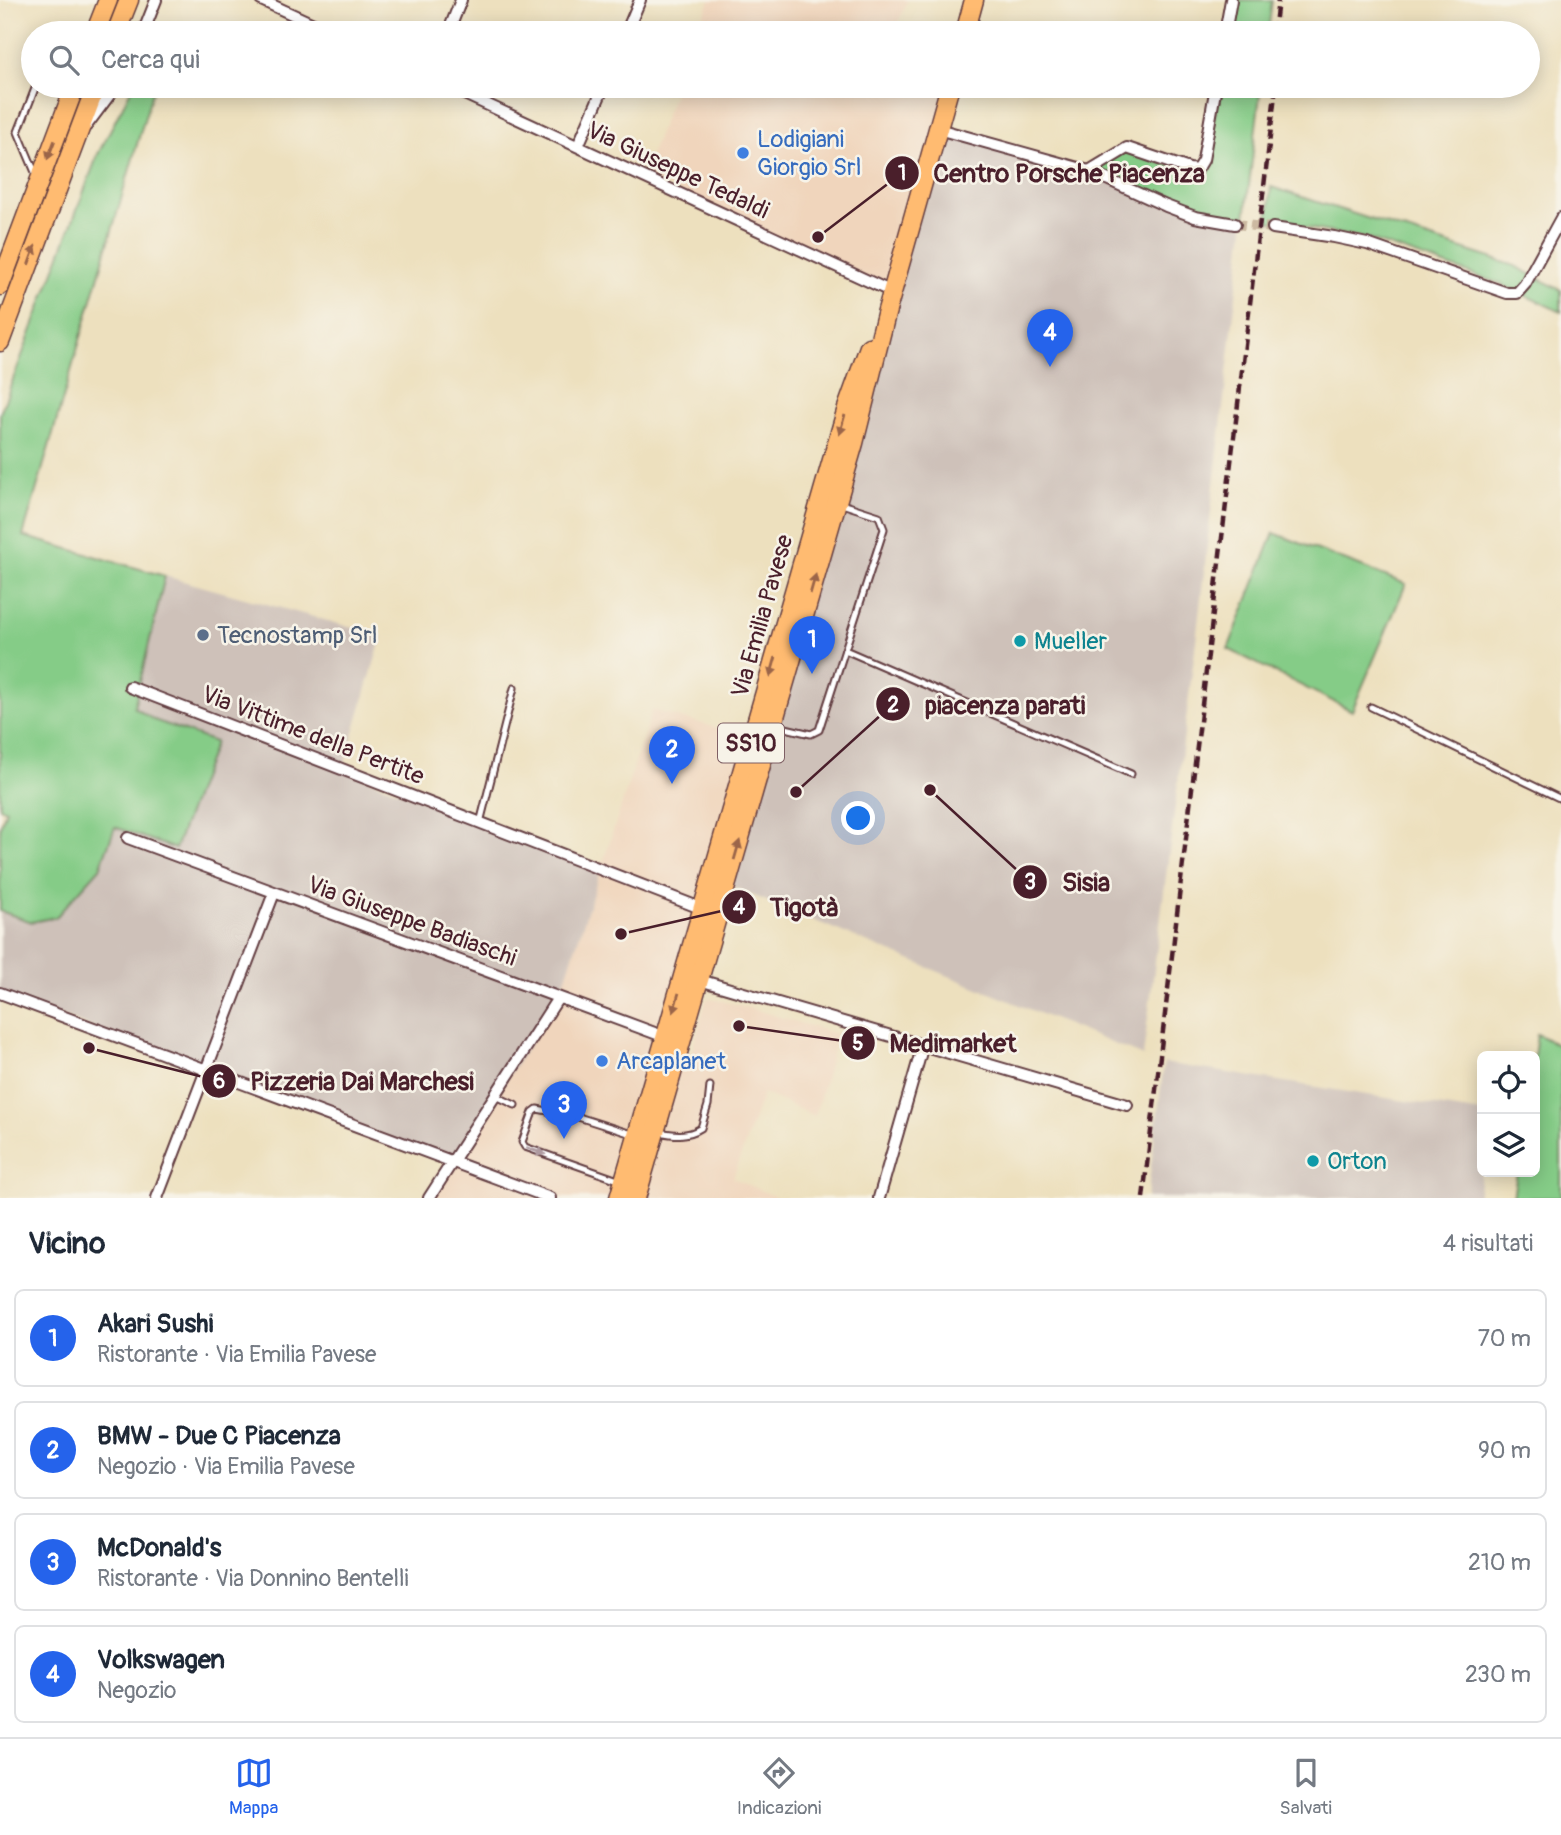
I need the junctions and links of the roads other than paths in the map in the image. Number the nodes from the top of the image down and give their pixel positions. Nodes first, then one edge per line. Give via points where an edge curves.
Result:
1 (108, 0) edge
2 (129, 0) edge
3 (156, 0) edge
4 (261, 0) edge
5 (461, 0) edge
6 (640, 0) edge
7 (974, 0) edge
8 (1231, 0) edge
9 (100, 21) edge
10 (121, 21) edge
11 (148, 21) edge
12 (307, 21) edge
13 (453, 21) edge
14 (631, 21) edge
15 (968, 21) edge
16 (1227, 21) edge
17 (31, 98) edge
18 (71, 98) edge
19 (91, 98) edge
20 (107, 98) edge
21 (473, 98) edge
22 (599, 98) edge
23 (947, 98) edge
24 (1214, 98) edge
25 (938, 130) junction
26 (75, 139) junction
27 (578, 146) junction
28 (1089, 170) junction
29 (39, 183) junction
30 (1561, 218) edge
31 (1235, 224) tunnel mouth
32 (1273, 228) tunnel mouth
33 (0, 286) edge
34 (892, 292) junction
35 (0, 342) edge
36 (829, 501) junction
37 (845, 650) junction
38 (130, 687) dead end
39 (514, 688) dead end
40 (1371, 707) dead end
41 (765, 733) junction
42 (1131, 774) dead end
43 (1561, 799) edge
44 (481, 823) junction
45 (128, 838) dead end
46 (274, 893) junction
47 (703, 909) junction
48 (691, 978) junction
49 (0, 993) edge
50 (558, 998) junction
51 (674, 1040) junction
52 (923, 1045) junction
53 (206, 1070) junction
54 (710, 1086) dead end
55 (496, 1096) junction
56 (514, 1105) dead end
57 (1127, 1105) dead end
58 (646, 1134) junction
59 (454, 1162) junction
60 (621, 1190) edge
61 (157, 1198) edge
62 (429, 1198) edge
63 (550, 1198) edge
64 (636, 1198) edge
65 (879, 1198) edge

1 - 9 main road
2 - 10 main road
3 - 11 street
4 - 12 street
5 - 13 street
6 - 14 street
7 - 15 main road
8 - 16 street
17 - 29 lane via 18,132
18 -> 29 main road
19 - 26 main road
20 - 26 street
21 - 27 street, Via Giuseppe Tedaldi
22 - 27 street
23 - 25 main road, Via Emilia Pavese / SS10
24 - 28 street via 1203,160 1197,170 1127,148
25 - 28 street
25 - 34 main road, Via Emilia Pavese / SS10
35 -> 26 main road
27 - 34 street, Via Giuseppe Tedaldi
28 - 31 street via 1166,206
29 - 33 main road
30 - 32 street via 1517,293 1367,244
34 - 36 main road, Via Emilia Pavese / SS10 via 847,408
36 - 37 lane via 879,516 884,529
36 - 41 main road, Via Emilia Pavese / SS10
37 - 41 lane via 819,730 811,734
37 - 42 lane
38 - 44 street, Via Vittime della Pertite
39 - 44 lane
40 - 43 lane
41 - 47 main road, Via Emilia Pavese / SS10
48 -> 41 main road, Via Emilia Pavese / SS10
44 - 47 street, Via Vittime della Pertite
45 - 46 street, Via Giuseppe Badiaschi
46 - 50 street, Via Giuseppe Badiaschi
46 - 53 street
47 - 48 main road, Via Emilia Pavese / SS10
48 - 51 main road, Via Emilia Pavese / SS10
48 - 52 street
49 - 53 street
50 - 51 street, Via Giuseppe Badiaschi
50 - 55 street
51 - 58 main road, Via Emilia Pavese / SS10
52 - 57 street
52 - 65 street
53 - 59 street
53 - 61 street
54 - 58 lane via 701,1128 692,1134
55 - 56 lane
55 - 59 street
58 - 60 main road, Via Emilia Pavese / SS10
58 -> 60 lane via 575,1116 533,1112 522,1142 525,1147
58 - 64 main road, Via Emilia Pavese / SS10
59 - 62 street
59 - 63 street

